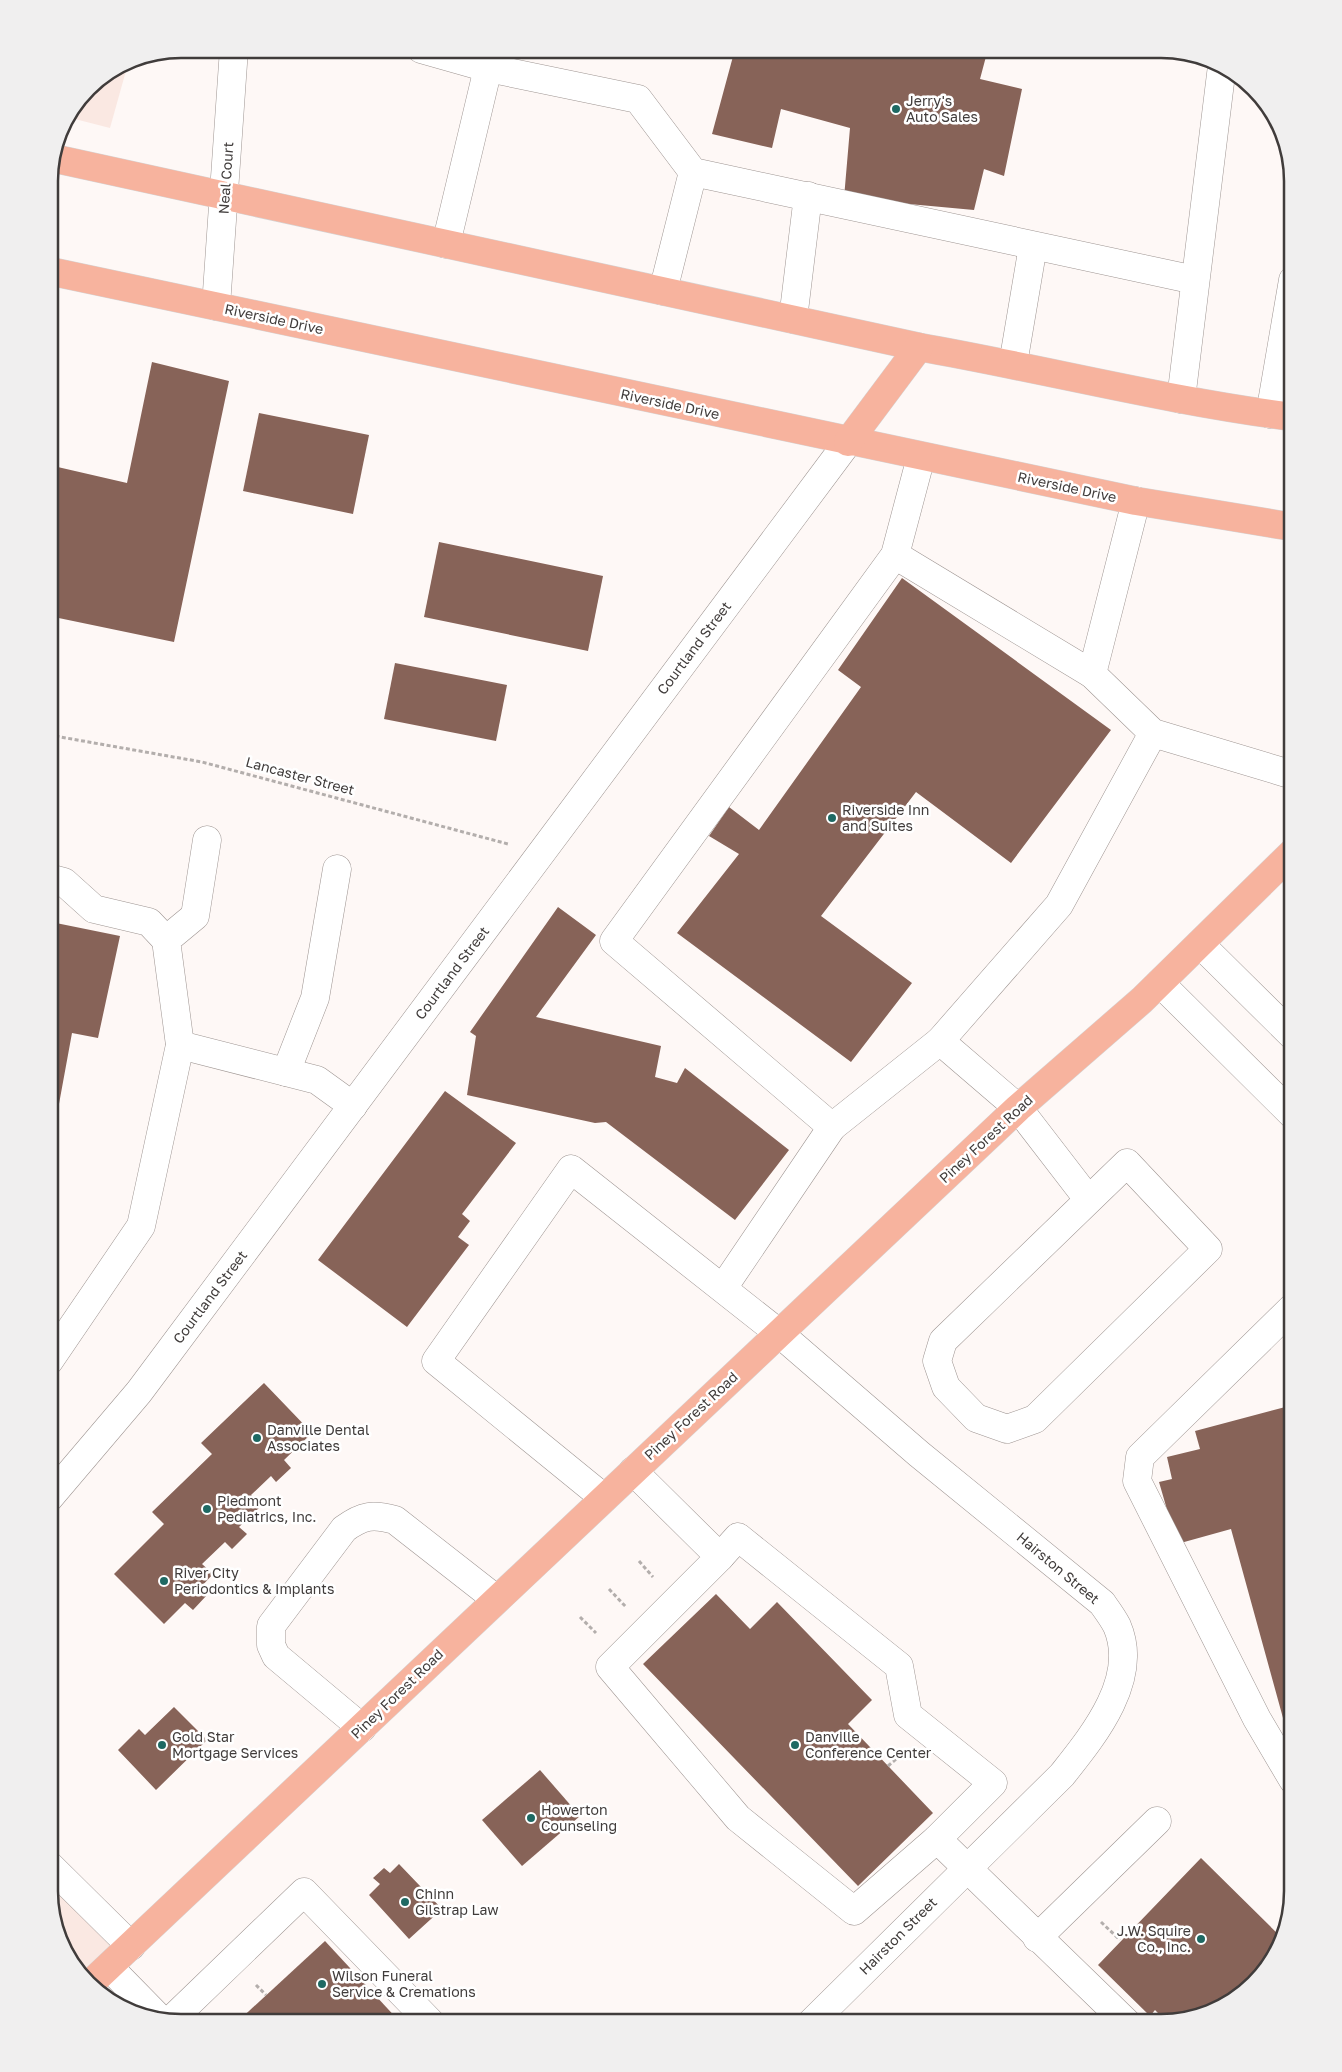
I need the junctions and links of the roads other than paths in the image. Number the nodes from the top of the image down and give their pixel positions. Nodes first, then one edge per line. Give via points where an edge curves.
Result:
1 (233, 58) edge
2 (453, 58) edge
3 (488, 68) junction
4 (1221, 73) edge
5 (60, 160) edge
6 (693, 172) junction
7 (224, 195) junction
8 (808, 196) junction
9 (446, 244) junction
10 (1033, 246) junction
11 (58, 273) edge
12 (1195, 280) junction
13 (663, 291) junction
14 (216, 306) junction
15 (793, 319) junction
16 (919, 347) junction
17 (1013, 364) junction
18 (1284, 390) edge
19 (1181, 399) junction
20 (1282, 415) edge
21 (848, 442) junction
22 (921, 457) junction
23 (1136, 501) junction
24 (1263, 522) junction
25 (1284, 526) edge
26 (1284, 532) edge
27 (895, 555) junction
28 (1092, 674) junction
29 (1153, 733) junction
30 (1284, 772) edge
31 (206, 840) dead end
32 (1284, 861) edge
33 (337, 869) dead end
34 (58, 880) edge
35 (166, 940) junction
36 (1200, 944) junction
37 (1160, 983) junction
38 (1284, 1027) edge
39 (940, 1041) junction
40 (180, 1045) junction
41 (286, 1072) junction
42 (353, 1106) junction
43 (1284, 1106) edge
44 (1018, 1108) junction
45 (832, 1128) junction
46 (1088, 1199) junction
47 (723, 1288) junction
48 (1284, 1316) edge
49 (780, 1334) junction
50 (57, 1349) edge
51 (633, 1471) junction
52 (57, 1488) edge
53 (604, 1498) junction
54 (720, 1556) junction
55 (496, 1599) junction
56 (362, 1728) junction
57 (1284, 1765) edge
58 (1157, 1821) dead end
59 (937, 1840) junction
60 (965, 1868) junction
61 (57, 1873) edge
62 (1037, 1938) junction
63 (131, 1946) junction
64 (100, 1975) edge
65 (147, 2010) edge
66 (177, 2014) edge
67 (422, 2014) edge
68 (820, 2014) edge
69 (1117, 2014) edge

1 - 7 street, Neal Court
2 - 3 street
3 - 6 street via 638,99
3 - 9 street
4 - 12 street
5 - 7 main road
6 - 8 street
6 - 13 street
7 - 9 main road
7 - 14 street, Neal Court
8 - 10 street
8 - 15 street
9 - 13 main road
10 - 12 street
10 - 17 street
11 - 14 main road, Riverside Drive
12 - 19 street
13 - 15 main road
14 - 21 main road, Riverside Drive
15 - 16 main road
16 - 17 main road
16 - 21 main road
17 - 19 main road
18 - 20 street
19 - 20 main road
21 - 22 main road, Riverside Drive
21 - 42 street, Courtland Street
22 - 23 main road, Riverside Drive
22 - 27 street
23 - 24 main road, Riverside Drive
23 - 28 street
24 - 25 main road, Riverside Drive
24 - 26 main road
27 - 28 street
27 - 45 street via 614,941
28 - 29 street
29 - 30 street
29 - 39 street via 1059,905
31 - 35 street via 195,916
32 - 36 main road, Piney Forest Road
33 - 41 street via 315,998
34 - 35 street via 64,882 94,909 149,922
35 - 40 street
36 - 37 main road, Piney Forest Road
36 - 38 street
37 - 43 street
37 - 44 main road, Piney Forest Road
39 - 44 street
39 - 45 street
40 - 41 street
40 - 50 street via 141,1226
41 - 42 street via 317,1080
42 - 52 street, Courtland Street via 139,1392
44 - 46 street
44 - 49 main road, Piney Forest Road
45 - 47 street
46 - 46 street via 943,1341 937,1361 946,1387 976,1418 1007,1429 1035,1418 1208,1249 1127,1163
47 - 49 street, Hairston Street
47 - 53 street, Hairston Street via 571,1169 436,1361
48 - 57 street via 1140,1457 1137,1481 1257,1719
49 - 51 main road, Piney Forest Road
49 - 60 street, Hairston Street via 919,1454 1102,1603 1117,1625 1123,1646 1122,1674 1110,1704 1088,1741 1062,1774
51 - 53 main road, Piney Forest Road
51 - 54 street
53 - 55 main road, Piney Forest Road
54 - 59 street via 738,1537 899,1666 908,1715 993,1783
54 - 59 street via 610,1667 738,1818 854,1912
55 - 56 main road, Piney Forest Road
55 - 56 street via 395,1520 376,1515 357,1520 344,1529 271,1626 271,1645 276,1656
56 - 63 main road, Piney Forest Road
58 - 62 street
59 - 60 street
60 - 62 street
60 - 68 street, Hairston Street
61 - 63 street
62 - 69 street
63 - 64 main road, Piney Forest Road
64 - 65 street
66 - 67 street via 304,1892

